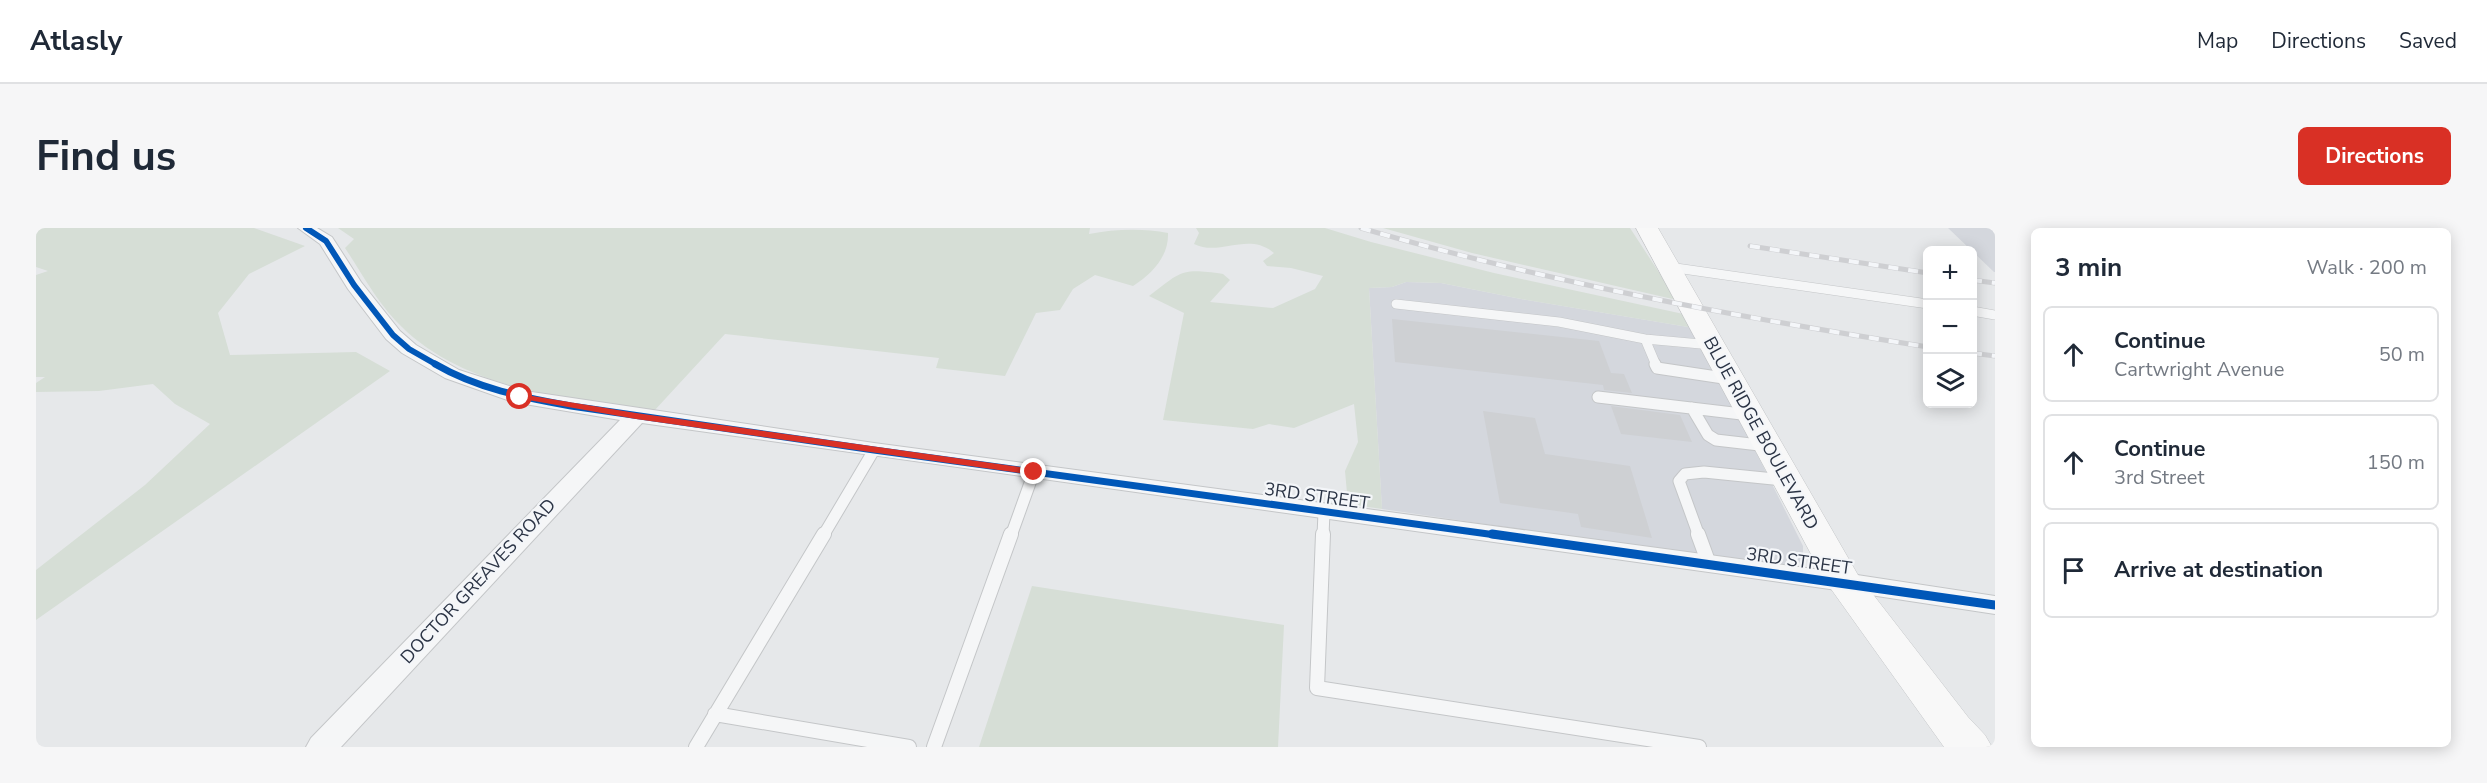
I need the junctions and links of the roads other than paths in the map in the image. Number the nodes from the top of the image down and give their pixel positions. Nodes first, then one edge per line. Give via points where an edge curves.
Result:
1 (306, 228) edge
2 (1647, 228) edge
3 (1669, 267) junction
4 (1923, 303) edge
5 (1396, 304) dead end
6 (1977, 312) edge
7 (1995, 315) edge
8 (1645, 339) junction
9 (1712, 345) junction
10 (1732, 380) junction
11 (1598, 397) dead end
12 (1692, 408) junction
13 (1752, 415) junction
14 (636, 416) junction
15 (1769, 446) junction
16 (874, 450) junction
17 (1034, 472) junction
18 (1788, 480) junction
19 (1324, 512) junction
20 (1709, 564) junction
21 (1844, 582) junction
22 (1995, 605) edge
23 (715, 714) junction
24 (322, 747) edge
25 (696, 747) edge
26 (909, 747) edge
27 (934, 747) edge
28 (1699, 747) edge
29 (1970, 747) edge

1 - 14 street, 3RD STREET via 326,242 393,335 429,363 520,397
2 - 3 main road, BLUE RIDGE BOULEVARD
3 - 4 lane
3 - 9 main road, BLUE RIDGE BOULEVARD
5 - 8 lane via 1559,322
6 - 7 lane
8 - 9 lane
8 - 10 lane via 1657,368
9 - 10 main road, BLUE RIDGE BOULEVARD
10 - 13 main road, BLUE RIDGE BOULEVARD
11 - 12 lane
12 - 13 lane
12 - 15 lane via 1708,435 1716,440
13 - 15 main road, BLUE RIDGE BOULEVARD
14 - 16 street, 3RD STREET
14 - 24 street, DOCTOR GREAVES ROAD
15 - 18 main road, BLUE RIDGE BOULEVARD
16 - 17 street, 3RD STREET
16 - 23 lane
17 - 19 street, 3RD STREET
17 - 27 lane
18 - 20 lane via 1685,474 1679,481
18 - 21 main road, BLUE RIDGE BOULEVARD
19 - 20 street, 3RD STREET
19 - 28 lane via 1317,688
20 - 21 street, 3RD STREET
21 - 22 street, 3RD STREET
21 - 29 main road, BLUE RIDGE BOULEVARD
23 - 25 lane
23 - 26 lane

